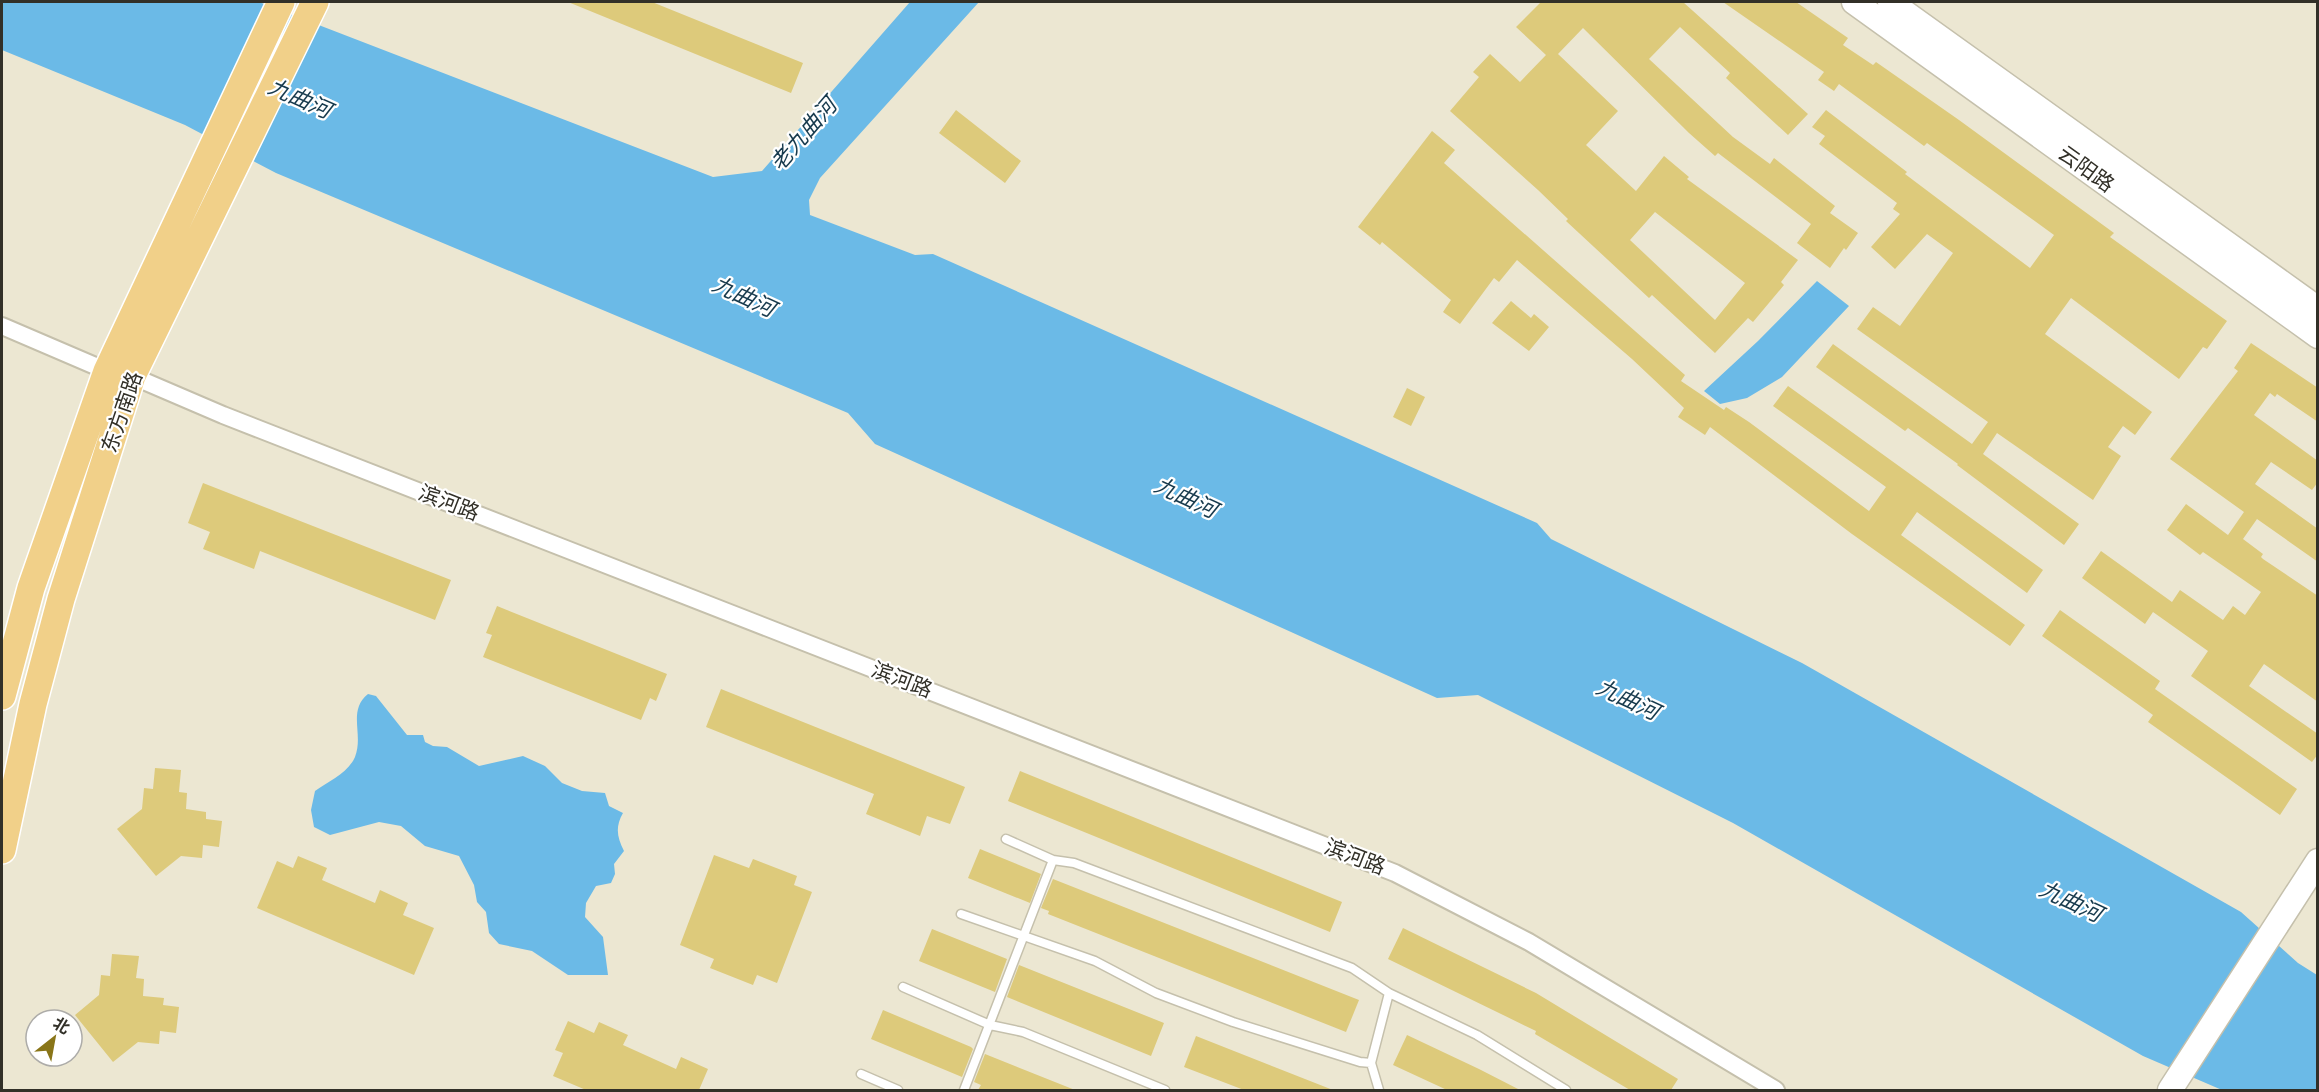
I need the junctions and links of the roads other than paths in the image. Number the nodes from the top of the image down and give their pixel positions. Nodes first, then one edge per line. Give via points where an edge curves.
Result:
1 (281, 2) edge
2 (315, 2) edge
3 (1854, 2) edge
4 (1890, 2) edge
5 (2318, 309) edge
6 (2, 326) edge
7 (2318, 336) edge
8 (120, 374) junction
9 (2, 696) edge
10 (1006, 839) dead end
11 (2, 850) edge
12 (1053, 861) junction
13 (2318, 861) edge
14 (961, 914) dead end
15 (1025, 937) junction
16 (903, 987) dead end
17 (1389, 993) junction
18 (990, 1025) junction
19 (1371, 1063) junction
20 (861, 1074) dead end
21 (898, 1090) edge
22 (964, 1090) edge
23 (1165, 1090) edge
24 (1379, 1090) edge
25 (1566, 1090) edge
26 (1776, 1090) edge
27 (2170, 1090) edge

1 - 8 main road, 东方南路 via 187,200
2 - 8 main road, 东方南路 via 214,214
3 - 7 street, 云阳路
4 - 5 street, 云阳路
6 - 8 street, 滨河路
8 - 9 main road, 东方南路 via 31,588
8 - 11 main road, 东方南路 via 30,715
8 - 26 street, 滨河路 via 1395,873 1529,942
10 - 12 lane
12 - 15 lane
12 - 17 lane via 1074,863 1352,968
13 - 27 street
14 - 15 lane
15 - 18 lane
15 - 19 lane via 1095,961 1156,993 1233,1022
16 - 18 lane
17 - 19 lane
17 - 25 lane via 1477,1035
18 - 22 lane
18 - 23 lane via 1023,1032
19 - 24 lane
20 - 21 lane

